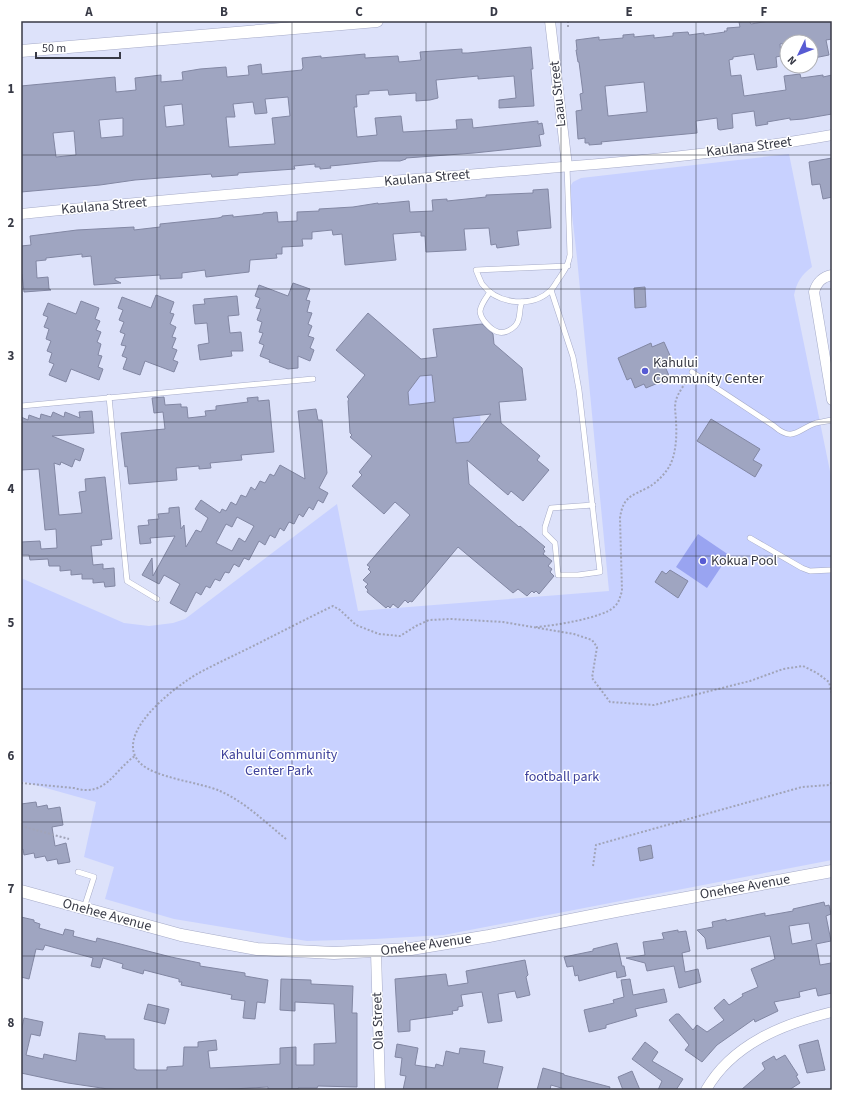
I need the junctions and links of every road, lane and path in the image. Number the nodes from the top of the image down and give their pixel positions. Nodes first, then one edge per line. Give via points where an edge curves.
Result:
1 (377, 21) edge
2 (550, 21) edge
3 (568, 21) edge
4 (568, 28) dead end
5 (21, 51) edge
6 (832, 136) edge
7 (567, 166) junction
8 (21, 214) edge
9 (568, 266) junction
10 (832, 275) edge
11 (551, 290) junction
12 (490, 292) junction
13 (522, 302) junction
14 (692, 372) joint
15 (313, 379) dead end
16 (109, 397) junction
17 (832, 400) edge
18 (21, 406) edge
19 (832, 420) edge
20 (593, 505) junction
21 (750, 538) dead end
22 (832, 570) edge
23 (157, 599) dead end
24 (531, 627) junction
25 (832, 694) edge
26 (135, 756) junction
27 (21, 782) edge
28 (832, 782) edge
29 (21, 826) edge
30 (69, 839) dead end
31 (286, 839) dead end
32 (593, 866) dead end
33 (832, 870) edge
34 (78, 872) dead end
35 (21, 892) edge
36 (84, 909) junction
37 (376, 952) junction
38 (832, 1012) edge
39 (380, 1090) edge
40 (706, 1090) edge

1 - 5 street
2 - 7 street, Laau Street
3 - 4 path
6 - 7 street, Kaulana Street via 718,152
7 - 8 street, Kaulana Street via 134,202
7 - 9 lane via 570,255
9 - 11 lane
9 - 12 lane via 476,270 482,284
10 - 17 street via 825,277 816,285 814,292
11 - 13 lane via 538,298
11 - 20 lane via 576,373
12 - 13 lane via 503,299
12 - 13 lane via 481,305 480,314 497,332 510,330 517,324
14 - 19 lane via 781,432 796,433 816,423
14 - 24 path via 676,401 675,437 670,466 658,481 626,500 622,509 620,600 606,613 550,626
15 - 16 lane
16 - 18 lane
16 - 23 lane via 127,581
20 - 20 lane via 600,572 558,575 555,544 545,533 544,527 551,508
21 - 22 lane via 802,568 810,571
24 - 25 path via 565,632 592,640 597,647 592,678 610,702 654,705 750,681 783,669 803,666 829,682
24 - 26 path via 503,622 430,620 400,636 379,634 356,624 333,606 196,675 165,697 140,724 133,741
26 - 27 path via 108,783 92,789
26 - 31 path via 141,764 152,771 220,791 250,809
28 - 32 path via 829,785 802,787 596,845
29 - 30 path
33 - 37 street, Onehee Avenue via 481,937
34 - 36 lane via 94,877
35 - 36 street, Onehee Avenue
36 - 37 street, Onehee Avenue via 181,935 257,949 334,954
37 - 39 street, Ola Street
38 - 40 street via 804,1019 769,1033 738,1052

